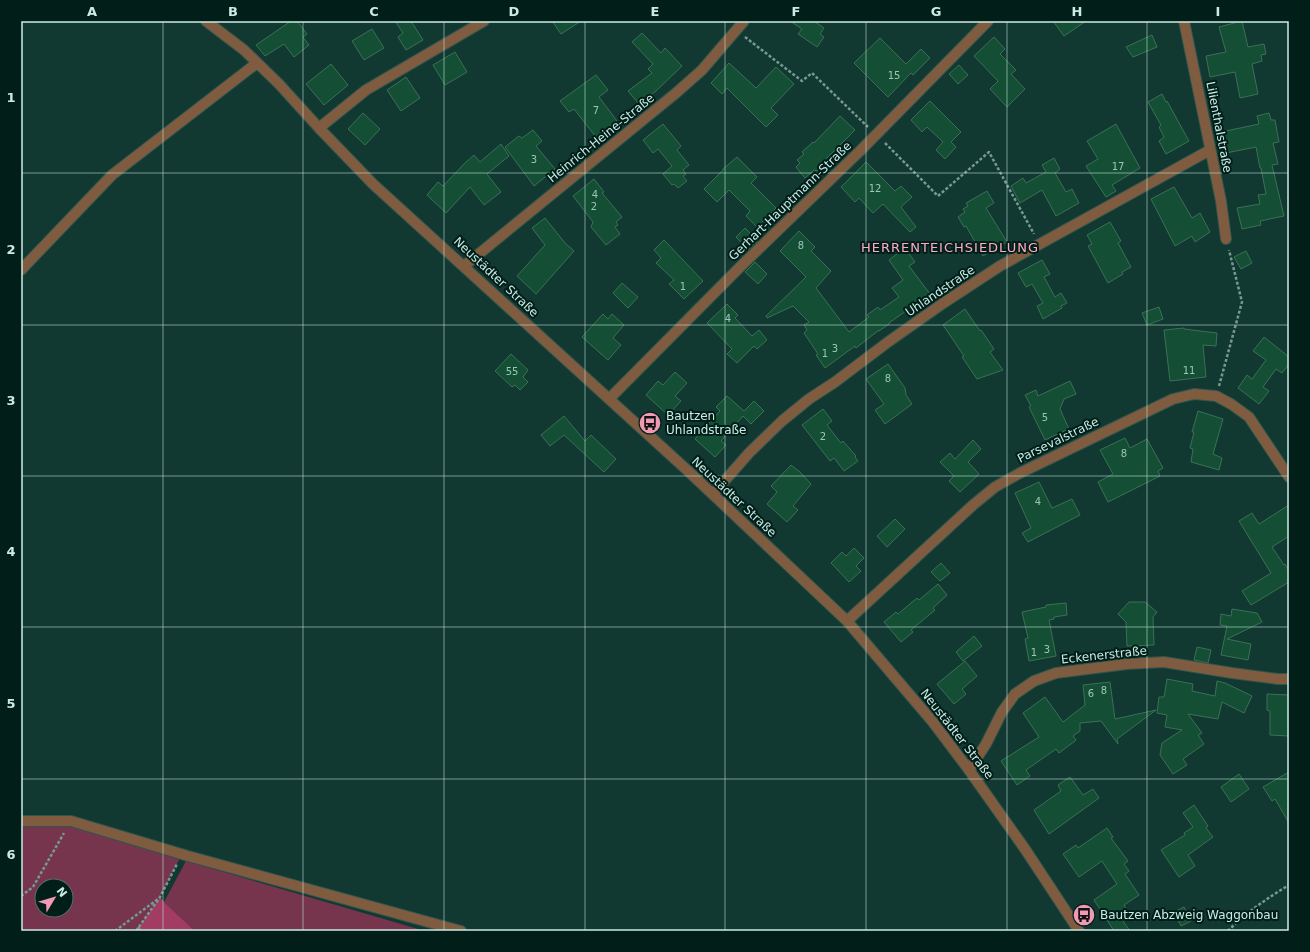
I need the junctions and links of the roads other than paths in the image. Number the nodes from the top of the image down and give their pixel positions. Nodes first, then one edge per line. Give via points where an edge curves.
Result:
1 (206, 21) edge
2 (484, 21) edge
3 (744, 21) edge
4 (988, 21) edge
5 (1184, 21) edge
6 (258, 63) junction
7 (319, 128) junction
8 (1210, 150) junction
9 (1226, 239) road end
10 (464, 266) junction
11 (21, 270) edge
12 (609, 399) junction
13 (1289, 477) edge
14 (713, 494) junction
15 (847, 621) junction
16 (1289, 679) edge
17 (970, 770) junction
18 (21, 820) edge
19 (461, 931) edge
20 (1079, 931) edge

1 - 6 street, Neustädter Straße
2 - 7 street via 366,90
3 - 10 street, Heinrich-Heine-Straße via 702,70 676,93
4 - 12 street, Gerhart-Hauptmann-Straße
5 - 8 street, Lilienthalstraße
6 - 7 street, Neustädter Straße
6 - 11 street via 112,175
7 - 10 street, Neustädter Straße via 373,184
8 - 9 street, Lilienthalstraße
8 - 14 street, Uhlandstraße via 1000,266 942,304 782,421
10 - 12 street, Neustädter Straße
12 - 14 street, Neustädter Straße
13 - 15 street, Parsevalstraße via 1249,417 1231,404 1216,396 1194,394 1173,398 995,487
14 - 15 street, Neustädter Straße
15 - 17 street, Neustädter Straße via 932,720
16 - 17 street, Eckenerstraße via 1164,662 1056,673 1034,681 1015,694 1002,712
17 - 20 street, Neustädter Straße
18 - 19 street via 71,821

